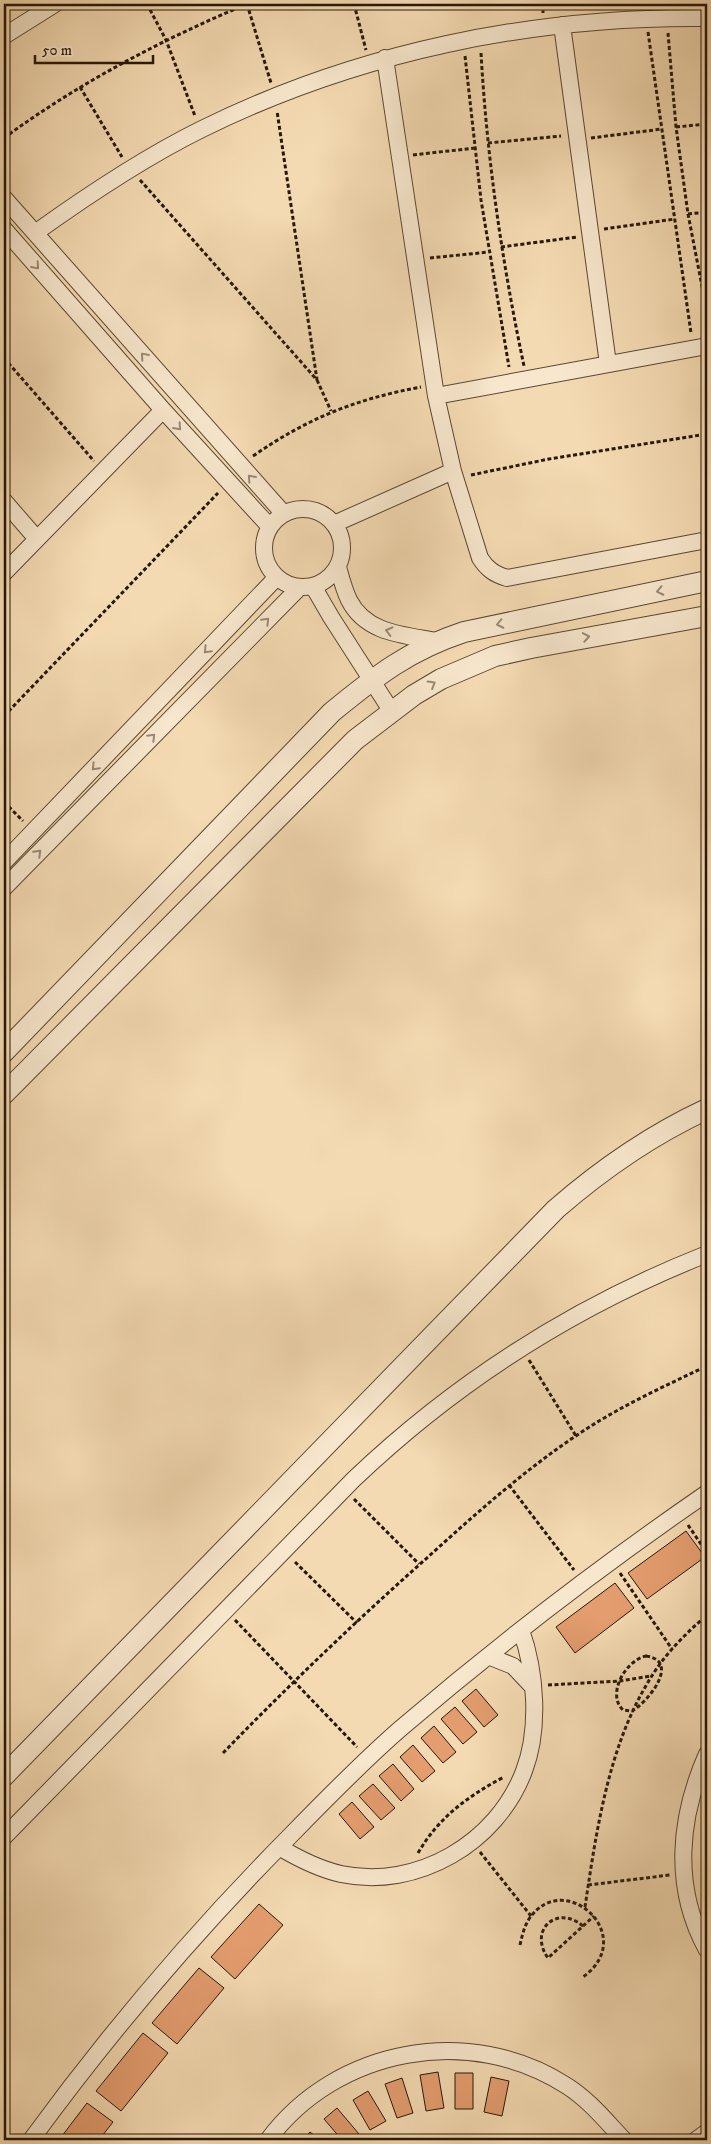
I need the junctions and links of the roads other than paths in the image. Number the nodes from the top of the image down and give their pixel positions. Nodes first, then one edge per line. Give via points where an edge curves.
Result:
1 (55, 4) edge
2 (707, 18) edge
3 (562, 25) junction
4 (4, 36) edge
5 (378, 60) junction
6 (4, 198) edge
7 (4, 229) edge
8 (35, 233) junction
9 (700, 347) edge
10 (608, 364) junction
11 (435, 391) junction
12 (163, 410) junction
13 (454, 475) junction
14 (4, 501) edge
15 (284, 514) junction
16 (334, 524) junction
17 (270, 527) junction
18 (37, 539) junction
19 (707, 540) edge
20 (338, 567) junction
21 (4, 573) edge
22 (277, 577) junction
23 (707, 581) edge
24 (306, 586) junction
25 (707, 616) edge
26 (437, 641) junction
27 (371, 680) junction
28 (392, 712) junction
29 (63, 801) junction
30 (76, 814) junction
31 (4, 862) edge
32 (4, 888) edge
33 (4, 1052) edge
34 (4, 1094) edge
35 (707, 1109) edge
36 (707, 1254) edge
37 (707, 1493) edge
38 (522, 1630) junction
39 (488, 1656) junction
40 (532, 1686) junction
41 (707, 1754) edge
42 (4, 1776) edge
43 (4, 1837) edge
44 (279, 1847) junction
45 (707, 1950) edge
46 (707, 2132) edge
47 (31, 2140) edge
48 (268, 2140) edge
49 (624, 2140) edge
50 (696, 2140) edge

1 - 4 street
2 - 3 street via 666,17
3 - 5 street via 481,37
3 - 10 street
5 - 8 street via 275,96 201,129 130,169
5 - 11 street via 400,157
6 - 8 street
7 -> 12 street
15 -> 8 street
9 - 10 street
10 - 11 street via 519,381
11 - 13 street
12 -> 17 street
12 - 18 street
13 - 16 street
13 - 19 street via 480,558 486,568 507,578
14 - 18 street
15 - 16 street via 292,510 311,510
15 - 17 street
16 - 20 street via 342,550
17 - 22 street via 264,553
18 - 21 street
20 - 24 street via 327,579
26 -> 20 street via 387,632 364,620 349,601
22 - 24 street via 292,585
22 -> 29 street
23 -> 26 street via 464,632
24 - 27 street
30 -> 24 street
28 -> 25 street via 441,678 495,656
26 - 27 street via 406,656
27 - 28 street
27 - 33 street via 332,712
28 - 34 street via 355,740
29 - 30 street
29 - 31 street
32 -> 30 street
35 - 42 street via 630,1151 556,1209
36 - 43 street via 584,1310 521,1347 429,1412 344,1489
37 - 38 street
38 - 39 street
38 - 40 street via 530,1658
39 - 40 street via 513,1666
39 - 44 street via 399,1730
40 - 44 street via 534,1722 526,1764 507,1804 472,1842 442,1861 406,1873 375,1877 341,1874 309,1864
41 - 45 street via 687,1810 683,1846 691,1910
44 - 47 street via 146,1993
46 - 50 street
48 - 49 street via 305,2102 341,2077 388,2058 444,2050 508,2059 547,2074 584,2097

